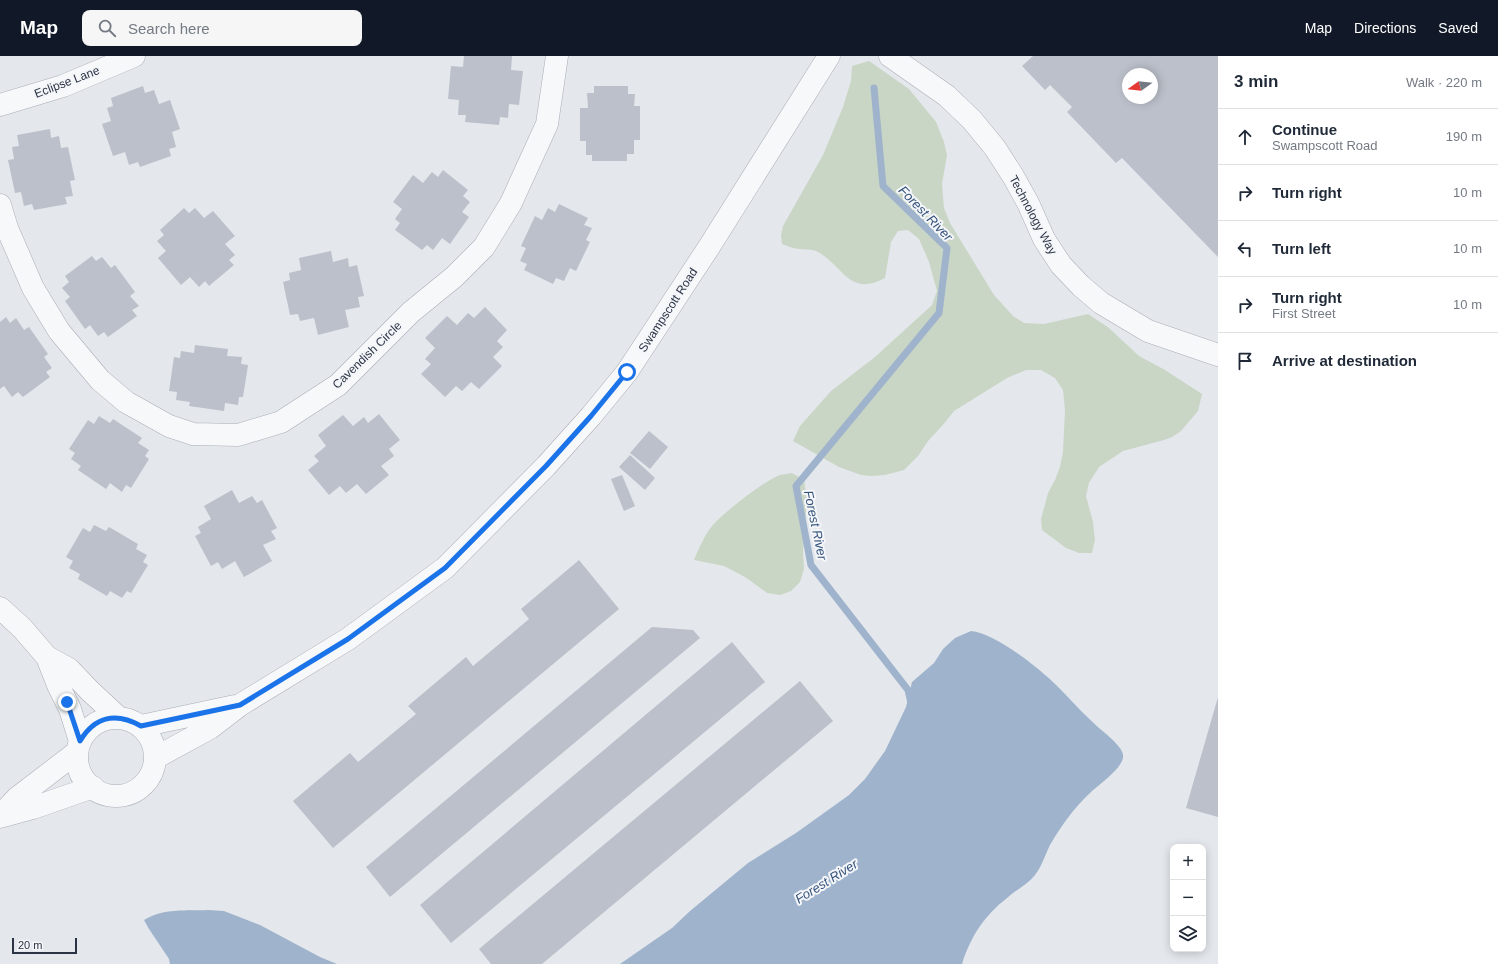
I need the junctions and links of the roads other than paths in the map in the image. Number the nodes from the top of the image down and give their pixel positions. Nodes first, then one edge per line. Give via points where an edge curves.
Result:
1 (134, 56) edge
2 (557, 56) edge
3 (829, 56) edge
4 (890, 56) edge
5 (0, 105) edge
6 (0, 205) edge
7 (1218, 355) edge
8 (0, 608) edge
9 (47, 657) junction
10 (240, 705) junction
11 (118, 717) junction
12 (141, 726) junction
13 (79, 747) junction
14 (156, 758) junction
15 (93, 787) junction
16 (0, 816) edge

1 - 5 street, Eclipse Lane via 63,86
2 - 6 street, Cavendish Circle via 546,124 511,203 484,247 454,278 411,312 338,385 281,422 238,435 193,434 169,426 126,402 100,380 59,331 33,288
3 - 10 street, Swampscott Road via 627,372 546,466 445,568 348,639
4 - 7 street, Technology Way via 947,96 972,120 1013,176 1044,239 1061,265 1081,286 1101,303 1148,331
8 - 9 street via 22,628
9 - 11 street via 69,669
9 - 13 street via 70,709
10 - 12 street, Swampscott Road
10 - 14 street, Swampscott Road via 210,728
11 - 12 street
11 - 13 street via 94,724 86,732
12 - 14 street via 149,735
13 - 15 street via 78,764 82,775
13 - 16 street via 17,798
14 - 15 street via 154,769 141,788 119,796 108,795
15 - 16 street via 33,808

